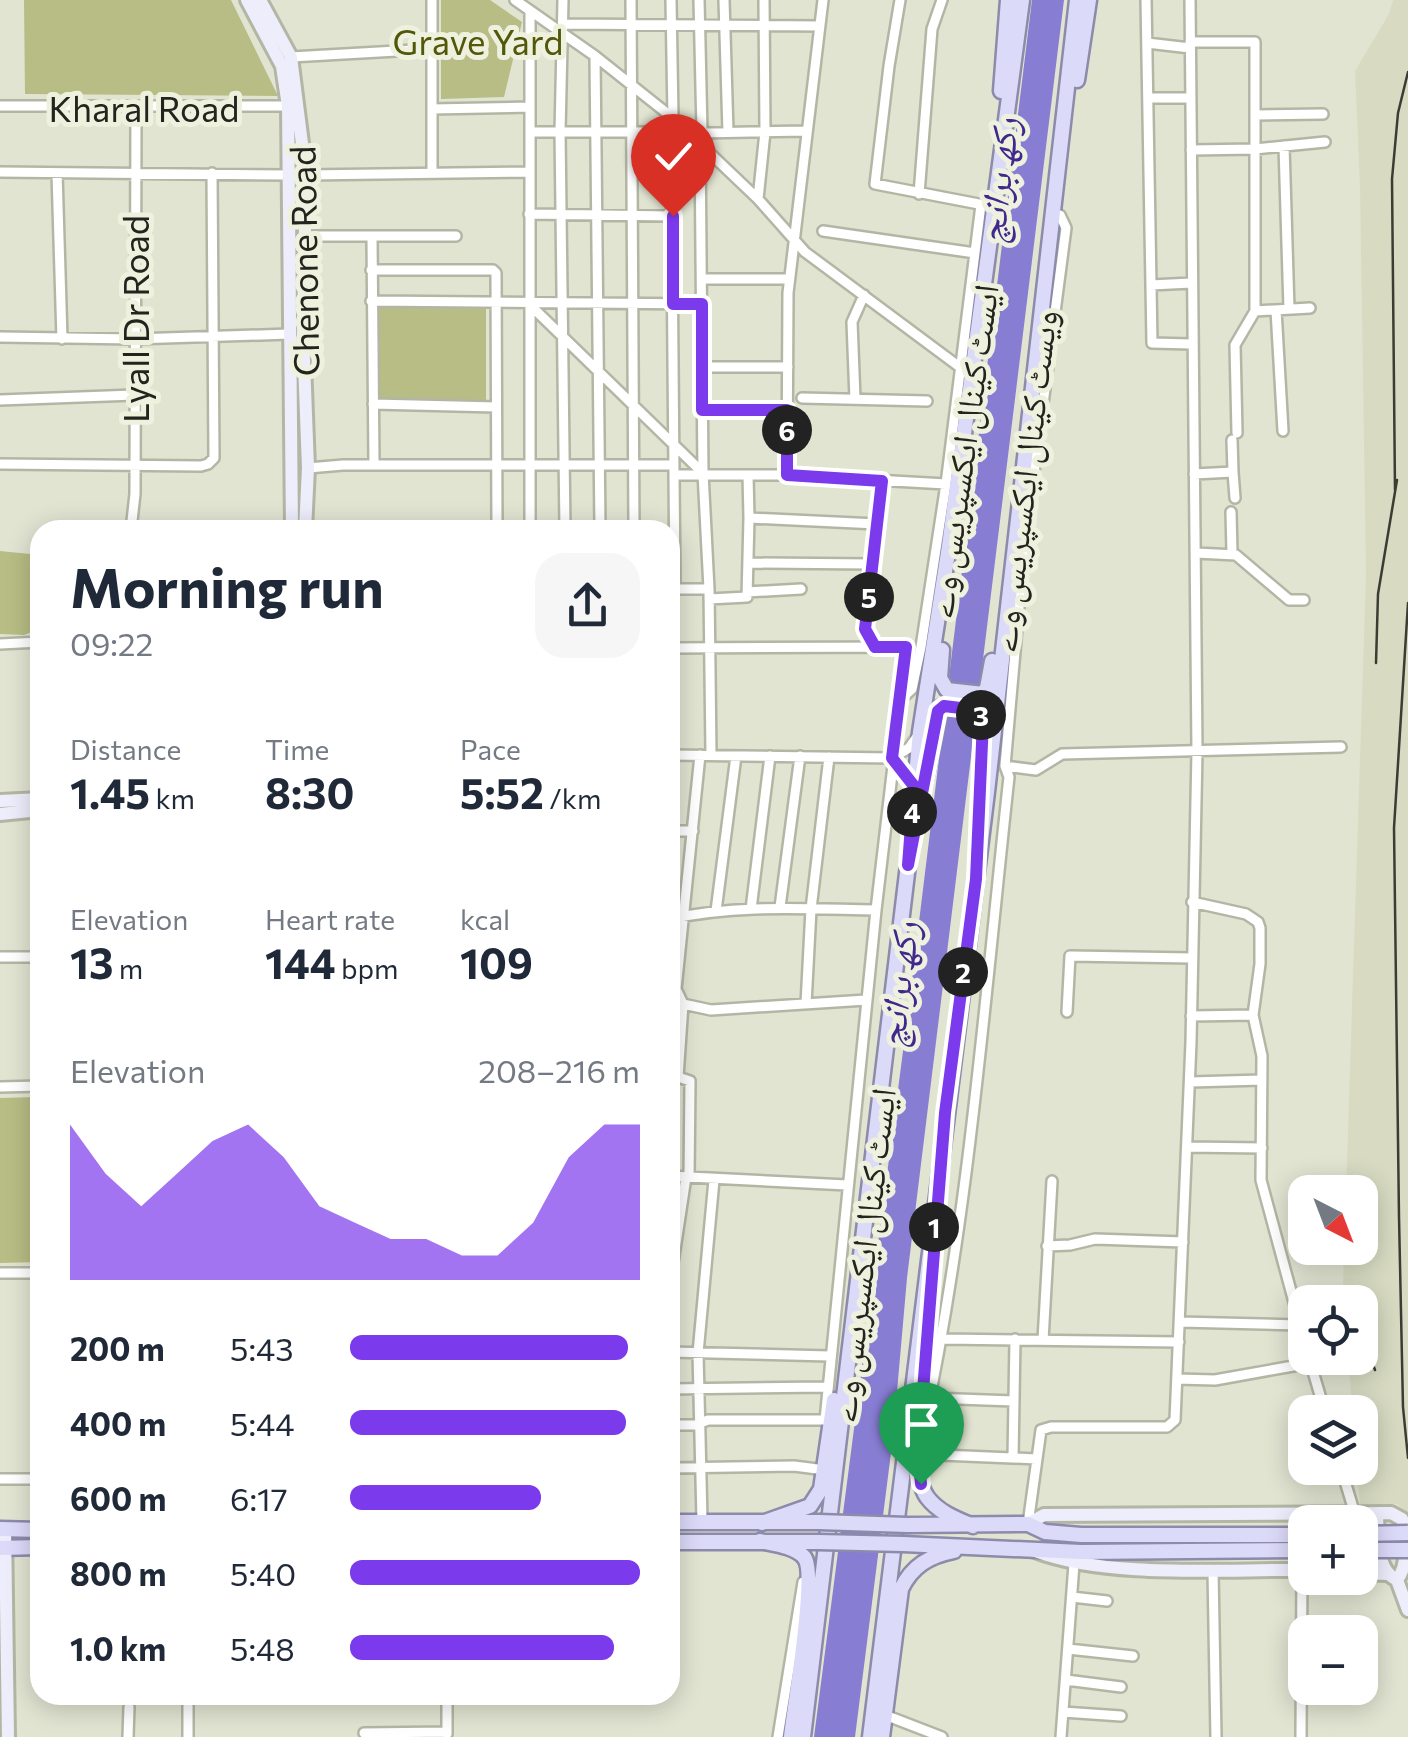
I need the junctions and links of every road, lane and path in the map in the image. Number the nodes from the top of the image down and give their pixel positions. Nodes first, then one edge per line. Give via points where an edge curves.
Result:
1 (246, 0) edge
2 (260, 0) edge
3 (432, 0) edge
4 (514, 0) edge
5 (563, 0) edge
6 (632, 0) edge
7 (672, 0) edge
8 (700, 0) edge
9 (724, 0) edge
10 (764, 0) edge
11 (823, 0) edge
12 (900, 0) edge
13 (942, 0) edge
14 (1008, 0) edge
15 (1022, 0) edge
16 (1078, 0) edge
17 (1089, 0) edge
18 (1146, 0) edge
19 (1190, 0) edge
20 (530, 10) junction
21 (632, 25) junction
22 (672, 25) junction
23 (700, 25) junction
24 (724, 26) junction
25 (764, 26) junction
26 (819, 26) junction
27 (562, 27) junction
28 (1147, 43) junction
29 (1190, 45) junction
30 (432, 49) junction
31 (595, 56) junction
32 (291, 57) junction
33 (632, 85) junction
34 (1148, 98) junction
35 (1191, 98) junction
36 (0, 106) edge
37 (288, 106) junction
38 (136, 108) junction
39 (432, 108) junction
40 (530, 108) junction
41 (1323, 114) dead end
42 (1255, 115) junction
43 (673, 118) junction
44 (596, 130) junction
45 (686, 130) junction
46 (530, 132) junction
47 (560, 132) junction
48 (671, 132) junction
49 (728, 132) junction
50 (765, 132) junction
51 (806, 132) junction
52 (633, 133) junction
53 (699, 138) junction
54 (1324, 142) dead end
55 (1284, 146) junction
56 (1255, 149) junction
57 (1191, 150) junction
58 (0, 172) edge
59 (432, 172) junction
60 (530, 172) junction
61 (57, 173) junction
62 (134, 173) junction
63 (212, 174) junction
64 (290, 175) junction
65 (306, 175) junction
66 (919, 194) junction
67 (758, 198) junction
68 (987, 205) junction
69 (595, 213) junction
70 (529, 214) junction
71 (561, 214) junction
72 (634, 214) junction
73 (1060, 215) junction
74 (673, 216) junction
75 (824, 231) dead end
76 (304, 236) junction
77 (456, 236) dead end
78 (372, 237) junction
79 (792, 238) junction
80 (975, 253) junction
81 (371, 270) junction
82 (702, 279) junction
83 (790, 280) junction
84 (1191, 283) junction
85 (1151, 285) junction
86 (1045, 288) junction
87 (864, 295) junction
88 (371, 301) junction
89 (494, 301) junction
90 (597, 302) junction
91 (528, 303) junction
92 (562, 303) junction
93 (634, 304) junction
94 (673, 304) junction
95 (702, 304) junction
96 (1310, 308) dead end
97 (1289, 309) junction
98 (1276, 310) junction
99 (1255, 311) junction
100 (289, 334) junction
101 (213, 337) junction
102 (0, 338) edge
103 (134, 338) junction
104 (563, 338) junction
105 (62, 339) junction
106 (1191, 344) junction
107 (702, 367) junction
108 (788, 367) junction
109 (961, 368) junction
110 (600, 374) junction
111 (134, 395) junction
112 (802, 398) dead end
113 (855, 399) junction
114 (0, 400) edge
115 (927, 401) dead end
116 (373, 404) junction
117 (634, 406) junction
118 (496, 407) junction
119 (702, 410) junction
120 (787, 410) junction
121 (1283, 431) dead end
122 (673, 444) junction
123 (134, 463) junction
124 (0, 464) edge
125 (600, 464) junction
126 (634, 464) junction
127 (374, 465) junction
128 (497, 465) junction
129 (530, 465) junction
130 (564, 465) junction
131 (308, 468) junction
132 (673, 470) junction
133 (1233, 472) junction
134 (703, 474) junction
135 (1194, 474) junction
136 (748, 475) junction
137 (787, 475) junction
138 (882, 481) junction
139 (946, 484) junction
140 (1235, 498) dead end
141 (1232, 512) dead end
142 (748, 518) junction
143 (133, 520) edge
144 (300, 520) edge
145 (302, 520) edge
146 (498, 520) edge
147 (530, 520) edge
148 (565, 520) edge
149 (600, 520) edge
150 (634, 520) edge
151 (673, 520) edge
152 (877, 524) junction
153 (948, 546) junction
154 (1232, 553) junction
155 (1196, 554) junction
156 (1011, 557) junction
157 (748, 564) junction
158 (872, 564) junction
159 (802, 589) dead end
160 (680, 590) edge
161 (747, 592) junction
162 (709, 594) junction
163 (1304, 600) dead end
164 (30, 642) edge
165 (0, 644) edge
166 (875, 647) junction
167 (906, 647) junction
168 (921, 647) junction
169 (680, 648) edge
170 (710, 648) junction
171 (946, 698) junction
172 (898, 701) junction
173 (978, 702) junction
174 (920, 732) junction
175 (1341, 747) dead end
176 (1197, 752) junction
177 (700, 754) junction
178 (680, 755) edge
179 (712, 755) junction
180 (736, 756) junction
181 (770, 756) junction
182 (800, 756) junction
183 (829, 757) junction
184 (892, 758) junction
185 (1005, 766) junction
186 (914, 786) junction
187 (30, 799) edge
188 (0, 800) edge
189 (30, 811) edge
190 (0, 814) edge
191 (680, 831) edge
192 (693, 832) junction
193 (908, 865) junction
194 (976, 879) junction
195 (1192, 902) junction
196 (780, 908) junction
197 (811, 909) junction
198 (716, 910) junction
199 (752, 910) junction
200 (876, 910) junction
201 (683, 916) junction
202 (680, 917) edge
203 (680, 931) edge
204 (30, 956) edge
205 (0, 957) edge
206 (1192, 958) junction
207 (680, 999) edge
208 (866, 1000) junction
209 (684, 1004) junction
210 (806, 1004) junction
211 (1067, 1012) dead end
212 (1253, 1015) junction
213 (1191, 1016) junction
214 (680, 1053) edge
215 (680, 1078) edge
216 (1262, 1080) junction
217 (1190, 1082) junction
218 (30, 1086) edge
219 (0, 1087) edge
220 (945, 1113) junction
221 (877, 1117) junction
222 (1187, 1147) junction
223 (1262, 1148) junction
224 (680, 1177) edge
225 (688, 1177) junction
226 (714, 1180) junction
227 (1052, 1181) dead end
228 (847, 1185) junction
229 (680, 1224) edge
230 (1183, 1242) junction
231 (1047, 1246) junction
232 (0, 1273) edge
233 (30, 1273) edge
234 (1289, 1285) edge
235 (1180, 1322) junction
236 (1288, 1325) edge
237 (943, 1339) junction
238 (1015, 1340) junction
239 (1043, 1340) junction
240 (1179, 1342) junction
241 (680, 1352) edge
242 (698, 1353) junction
243 (832, 1361) junction
244 (1288, 1365) edge
245 (1177, 1379) junction
246 (826, 1388) junction
247 (680, 1389) edge
248 (698, 1389) junction
249 (930, 1398) junction
250 (1014, 1400) junction
251 (828, 1420) junction
252 (680, 1425) edge
253 (700, 1425) junction
254 (918, 1454) junction
255 (1014, 1458) junction
256 (1037, 1459) junction
257 (680, 1468) edge
258 (701, 1468) junction
259 (825, 1470) junction
260 (0, 1478) edge
261 (30, 1479) edge
262 (1288, 1512) edge
263 (1380, 1513) joint
264 (702, 1521) junction
265 (680, 1522) edge
266 (762, 1523) junction
267 (1028, 1524) junction
268 (973, 1526) junction
269 (2, 1529) edge
270 (30, 1530) edge
271 (1408, 1533) edge
272 (1378, 1534) edge
273 (1288, 1535) edge
274 (760, 1540) junction
275 (680, 1542) edge
276 (980, 1546) junction
277 (30, 1547) edge
278 (4, 1548) edge
279 (1378, 1550) edge
280 (1408, 1550) edge
281 (1288, 1551) edge
282 (806, 1558) junction
283 (1078, 1558) junction
284 (1288, 1570) edge
285 (1214, 1571) junction
286 (1378, 1575) edge
287 (1392, 1577) junction
288 (1304, 1595) edge
289 (1072, 1598) junction
290 (1107, 1601) dead end
291 (1408, 1610) edge
292 (1068, 1649) junction
293 (1133, 1656) dead end
294 (1066, 1680) junction
295 (1121, 1687) dead end
296 (188, 1705) edge
297 (447, 1705) edge
298 (129, 1706) dead end
299 (1063, 1712) junction
300 (885, 1715) junction
301 (1121, 1716) dead end
302 (364, 1733) dead end
303 (447, 1734) edge
304 (8, 1737) edge
305 (128, 1737) edge
306 (188, 1737) edge
307 (778, 1737) edge
308 (791, 1737) edge
309 (803, 1737) edge
310 (870, 1737) edge
311 (882, 1737) edge
312 (942, 1737) edge
313 (1061, 1737) edge
314 (1216, 1737) edge
315 (1301, 1737) edge

1 - 37 street, Chenone Road via 282,66
2 - 32 street, Chenone Road
3 - 30 street
4 - 20 street
5 - 27 street
6 - 21 street
7 - 22 street
8 - 23 street
9 - 24 street
10 - 25 street
11 - 26 street
12 - 66 street via 875,181
13 - 66 street via 932,30
14 - 68 main road
15 - 68 main road, ایسٹ کینال ایکسپریس وے
16 - 86 main road, ویسٹ کینال ایکسپریس وے
17 - 73 main road
18 - 28 street
19 - 29 street
20 - 27 street
20 - 40 street
21 - 22 street
21 - 27 street
21 - 33 street
22 - 23 street
22 - 43 street
23 - 24 street
23 - 53 street
24 - 25 street
24 - 49 street
25 - 26 street
25 - 50 street
26 - 51 street
27 - 31 street
27 - 47 street
28 - 29 street
28 - 34 street
29 - 35 street
29 - 42 street via 1255,42
30 - 32 street
30 - 39 street
31 - 33 street
31 - 44 street
32 - 65 street, Chenone Road
33 - 43 street
33 - 52 street
34 - 35 street
34 - 85 street
35 - 57 street
36 - 38 street, Kharal Road
37 - 38 street, Kharal Road
37 - 64 street, Chenone Road
38 - 62 street, Lyall Dr Road
39 - 40 street
39 - 59 street
40 - 46 street
41 - 42 street
42 - 56 street
43 - 45 street
44 - 47 street
44 - 52 street
44 - 69 street
45 - 48 street
45 - 53 street
46 - 47 street
46 - 60 street
47 - 71 street
48 - 52 street
48 - 74 street
49 - 50 street
49 - 53 street
50 - 51 street
50 - 67 street
51 - 79 street
52 - 72 street
53 - 67 street
53 - 82 street
54 - 55 street
55 - 56 street
55 - 97 street
56 - 57 street
56 - 99 street
57 - 84 street
58 - 61 street
59 - 60 street
59 - 65 street
60 - 70 street
61 - 62 street
61 - 105 street
62 - 63 street
62 - 103 street, Lyall Dr Road
63 - 64 street
63 - 101 street
64 - 100 street, Chenone Road
65 - 76 street, Chenone Road
66 - 68 street
67 - 79 street
68 - 80 street
68 - 153 main road, ایسٹ کینال ایکسپریس وے
69 - 71 street
69 - 72 street
69 - 90 street
70 - 71 street
70 - 91 street
71 - 92 street
72 - 74 street
72 - 93 street
73 - 86 main road
73 - 185 street via 1066,228 1024,549
74 - 94 street
75 - 80 street
76 - 78 street
76 - 131 street, Chenone Road
77 - 78 street
78 - 81 street
79 - 83 street
79 - 87 street
80 - 109 street
81 - 88 street
81 - 89 street via 493,270
82 - 83 street
82 - 95 street
83 - 108 street
84 - 85 street
84 - 106 street
85 - 106 street via 1152,343
86 - 156 main road, ویسٹ کینال ایکسپریس وے
87 - 109 street
87 - 113 street via 852,322
88 - 89 street
88 - 116 street
89 - 91 street
89 - 118 street
90 - 92 street
90 - 93 street
90 - 110 street
91 - 92 street
91 - 104 street
91 - 129 street
92 - 104 street
93 - 94 street
93 - 117 street
94 - 95 street
94 - 122 street
95 - 107 street
96 - 97 street
97 - 98 street
98 - 99 street
98 - 121 street
99 - 133 street via 1235,345
100 - 101 street
100 - 144 street, Chenone Road
101 - 103 street
101 - 123 street via 214,458 201,466
102 - 105 street
103 - 105 street
103 - 111 street, Lyall Dr Road
104 - 110 street
104 - 130 street
106 - 135 street
107 - 108 street
107 - 119 street
108 - 120 street
109 - 139 street
110 - 117 street
110 - 125 street
111 - 114 street
111 - 123 street, Lyall Dr Road
112 - 113 street
113 - 115 street
116 - 118 street
116 - 127 street
117 - 122 street
117 - 126 street
118 - 128 street
119 - 120 street
119 - 134 street
120 - 137 street
122 - 132 street
122 - 134 street
123 - 124 street
123 - 143 street, Lyall Dr Road
125 - 126 street
125 - 130 street
125 - 149 street
126 - 132 street
126 - 150 street
127 - 128 street
127 - 131 street
128 - 129 street
128 - 146 street
129 - 130 street
129 - 147 street
130 - 148 street
131 - 145 street, Chenone Road
132 - 134 street
132 - 151 street
133 - 135 street
133 - 140 street
134 - 136 street
134 - 162 street
135 - 155 street
136 - 137 street
136 - 142 street
137 - 138 street
138 - 139 street
138 - 152 street
139 - 168 street
141 - 154 street
142 - 152 street
142 - 157 street
152 - 158 street
153 - 171 main road via 940,678
153 - 174 main road, ایسٹ کینال ایکسپریس وے
154 - 155 street
154 - 163 street via 1288,600
155 - 176 street
156 - 173 main road via 987,688
156 - 194 main road, ویسٹ کینال ایکسپریس وے
157 - 158 street
157 - 161 street
158 - 166 street via 865,629
159 - 161 street
160 - 162 street
161 - 162 street via 746,599
162 - 170 street
164 - 165 street
166 - 167 street
166 - 170 street
167 - 168 street
167 - 172 street
168 - 172 street via 912,689
169 - 170 street
170 - 179 street
171 - 173 main road
171 - 193 main road
172 - 184 street
173 - 194 main road via 983,725
174 - 184 street
174 - 186 main road, ایسٹ کینال ایکسپریس وے
175 - 176 street
176 - 185 street via 1062,754 1036,770
176 - 195 street
177 - 178 street
177 - 179 street
177 - 192 street
179 - 180 street
180 - 181 street
180 - 198 street
181 - 182 street
181 - 199 street
182 - 183 street
182 - 196 street
183 - 184 street
183 - 197 street
184 - 186 street
184 - 200 street
185 - 237 street via 1009,777
186 - 193 main road, ایسٹ کینال ایکسپریس وے
187 - 188 street
189 - 190 street
191 - 192 street
192 - 201 street
193 - 221 main road, ایسٹ کینال ایکسپریس وے
194 - 220 main road, ویسٹ کینال ایکسپریس وے
195 - 206 street
195 - 212 street via 1258,922
196 - 197 street
196 - 199 street
197 - 200 street
197 - 210 street
198 - 199 street
198 - 201 street
200 - 208 street
201 - 202 street
201 - 203 street
204 - 205 street
206 - 211 street via 1070,956
206 - 213 street
207 - 209 street
208 - 210 street
208 - 228 street
209 - 210 street via 711,1010
209 - 214 street
212 - 213 street
212 - 216 street
213 - 217 street
215 - 225 street via 690,1082
216 - 217 street
216 - 223 street
217 - 222 street
218 - 219 street
220 - 254 main road
220 - 310 main road, ویسٹ کینال ایکسپریس وے
221 - 243 main road
221 - 309 main road, ایسٹ کینال ایکسپریس وے
222 - 223 street
222 - 230 street
223 - 234 street via 1264,1199
224 - 225 street
225 - 226 street
225 - 229 street
226 - 228 street
226 - 242 street
227 - 231 street
228 - 243 street
230 - 231 street via 1095,1239
230 - 235 street
231 - 239 street
232 - 233 street
235 - 236 street
235 - 240 street
237 - 238 street
237 - 249 street
238 - 239 street
238 - 250 street
239 - 240 street
240 - 245 street
241 - 242 street
242 - 243 street
242 - 248 street
243 - 246 street
243 - 251 main road
244 - 245 street via 1215,1380
245 - 256 street via 1175,1420 1167,1426 1045,1428 1038,1434
246 - 248 street
246 - 251 street
247 - 248 street
248 - 253 street
249 - 250 street
249 - 254 street
250 - 255 street
251 - 253 street
251 - 259 main road
252 - 253 street
253 - 258 street
254 - 255 street
254 - 268 main road via 927,1496
255 - 256 street
256 - 267 street
257 - 258 street
258 - 259 street
258 - 264 street
259 - 266 main road via 810,1506
260 - 261 street
262 - 267 street via 1044,1515
263 - 287 street via 1382,1565
263 - 287 street via 1398,1515 1405,1526 1408,1563
264 - 265 main road
264 - 266 main road
266 - 268 main road, bridge
267 - 268 main road
267 - 273 main road via 1081,1535
269 - 270 main road
269 - 278 street
271 - 272 main road, bridge
274 - 275 main road
274 - 276 main road, bridge
274 - 282 main road
276 - 283 main road
276 - 300 main road via 927,1559 907,1577
277 - 278 main road
278 - 304 street
279 - 280 main road, bridge
281 - 283 main road
282 - 307 street
282 - 308 main road via 810,1576
283 - 285 street
283 - 289 street
284 - 285 street
285 - 314 street
286 - 287 street
287 - 291 street
288 - 315 street
289 - 290 street
289 - 292 street
292 - 293 street
292 - 294 street
294 - 295 street
294 - 299 street
296 - 306 street
297 - 303 street
298 - 305 street
299 - 301 street
299 - 313 street
300 - 311 main road
300 - 312 street
302 - 303 street

